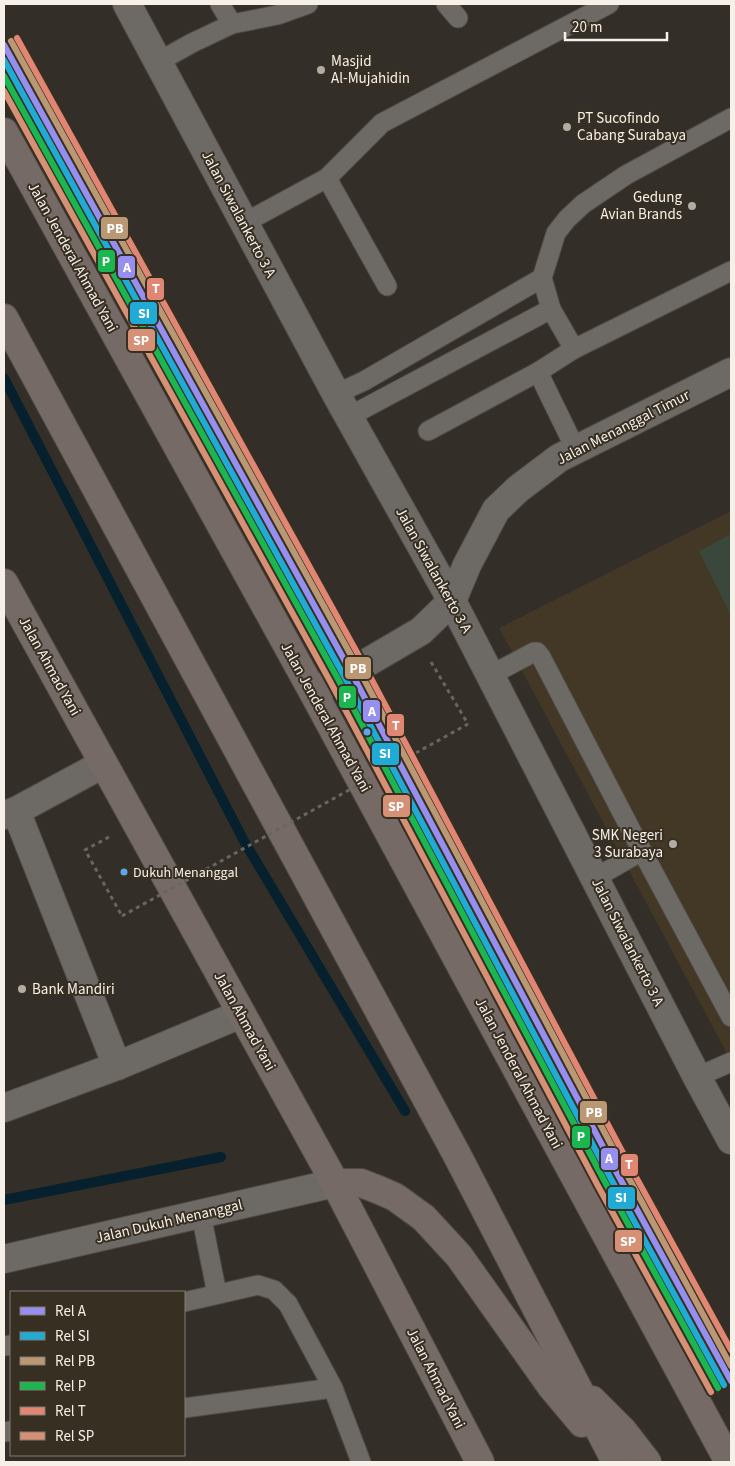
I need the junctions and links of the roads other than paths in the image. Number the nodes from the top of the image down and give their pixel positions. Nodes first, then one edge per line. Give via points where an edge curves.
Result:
1 (127, 4) edge
2 (220, 4) edge
3 (308, 4) edge
4 (609, 4) edge
5 (232, 24) junction
6 (158, 62) junction
7 (731, 118) edge
8 (4, 132) edge
9 (327, 178) junction
10 (244, 223) junction
11 (731, 271) edge
12 (542, 278) junction
13 (388, 286) dead end
14 (551, 309) junction
15 (4, 318) edge
16 (574, 349) junction
17 (538, 372) junction
18 (731, 372) edge
19 (342, 406) junction
20 (428, 431) dead end
21 (576, 450) junction
22 (4, 584) edge
23 (452, 601) junction
24 (491, 675) junction
25 (313, 692) junction
26 (103, 764) junction
27 (10, 813) edge
28 (642, 852) junction
29 (595, 878) junction
30 (241, 1014) junction
31 (731, 1017) edge
32 (731, 1062) edge
33 (117, 1066) junction
34 (697, 1077) junction
35 (4, 1108) edge
36 (731, 1140) edge
37 (335, 1183) junction
38 (201, 1214) junction
39 (4, 1259) edge
40 (217, 1294) junction
41 (185, 1302) edge
42 (576, 1385) junction
43 (333, 1388) junction
44 (185, 1408) edge
45 (362, 1462) edge
46 (480, 1462) edge
47 (614, 1462) edge
48 (647, 1462) edge
49 (729, 1462) edge

1 - 6 street, Jalan Siwalankerto 3 A
2 - 5 lane
3 - 5 lane via 277,15
4 - 9 lane via 382,123
5 - 6 lane
6 - 10 street, Jalan Siwalankerto 3 A
7 - 12 lane via 626,175 583,204 556,233
8 - 25 highway, Jalan Jenderal Ahmad Yani
9 - 10 lane
9 - 13 lane
10 - 19 street, Jalan Siwalankerto 3 A
11 - 16 lane
12 - 14 lane
12 - 19 lane via 364,381
14 - 16 lane
14 - 19 lane
15 - 42 highway via 447,1137
16 - 17 lane
17 - 20 lane
17 - 21 lane
18 - 21 street, Jalan Menanggal Timur
19 - 23 street, Jalan Siwalankerto 3 A
21 - 23 street, Jalan Menanggal Timur via 559,458 518,488 496,510
22 - 26 highway, Jalan Ahmad Yani
23 - 24 street, Jalan Siwalankerto 3 A
23 - 25 street, Jalan Menanggal Timur via 421,631
24 - 28 lane via 537,652
24 - 29 street, Jalan Siwalankerto 3 A
25 - 49 highway, Jalan Jenderal Ahmad Yani
26 - 27 street
26 - 30 highway, Jalan Ahmad Yani
27 - 33 street
28 - 29 lane
28 - 31 lane
29 - 34 street, Jalan Siwalankerto 3 A
30 - 33 street
30 - 37 highway, Jalan Ahmad Yani
32 - 34 lane
33 - 35 street
34 - 36 street, Jalan Siwalankerto 3 A
37 - 38 street, Jalan Dukuh Menanggal
37 - 46 highway, Jalan Ahmad Yani
37 - 47 highway via 361,1183 380,1190 424,1218 459,1256 546,1379
38 - 39 street, Jalan Dukuh Menanggal
38 - 40 lane
40 - 41 lane
40 - 43 lane via 258,1285 274,1290 288,1304
42 - 47 highway
42 - 48 highway via 623,1431
43 - 44 lane
43 - 45 lane

